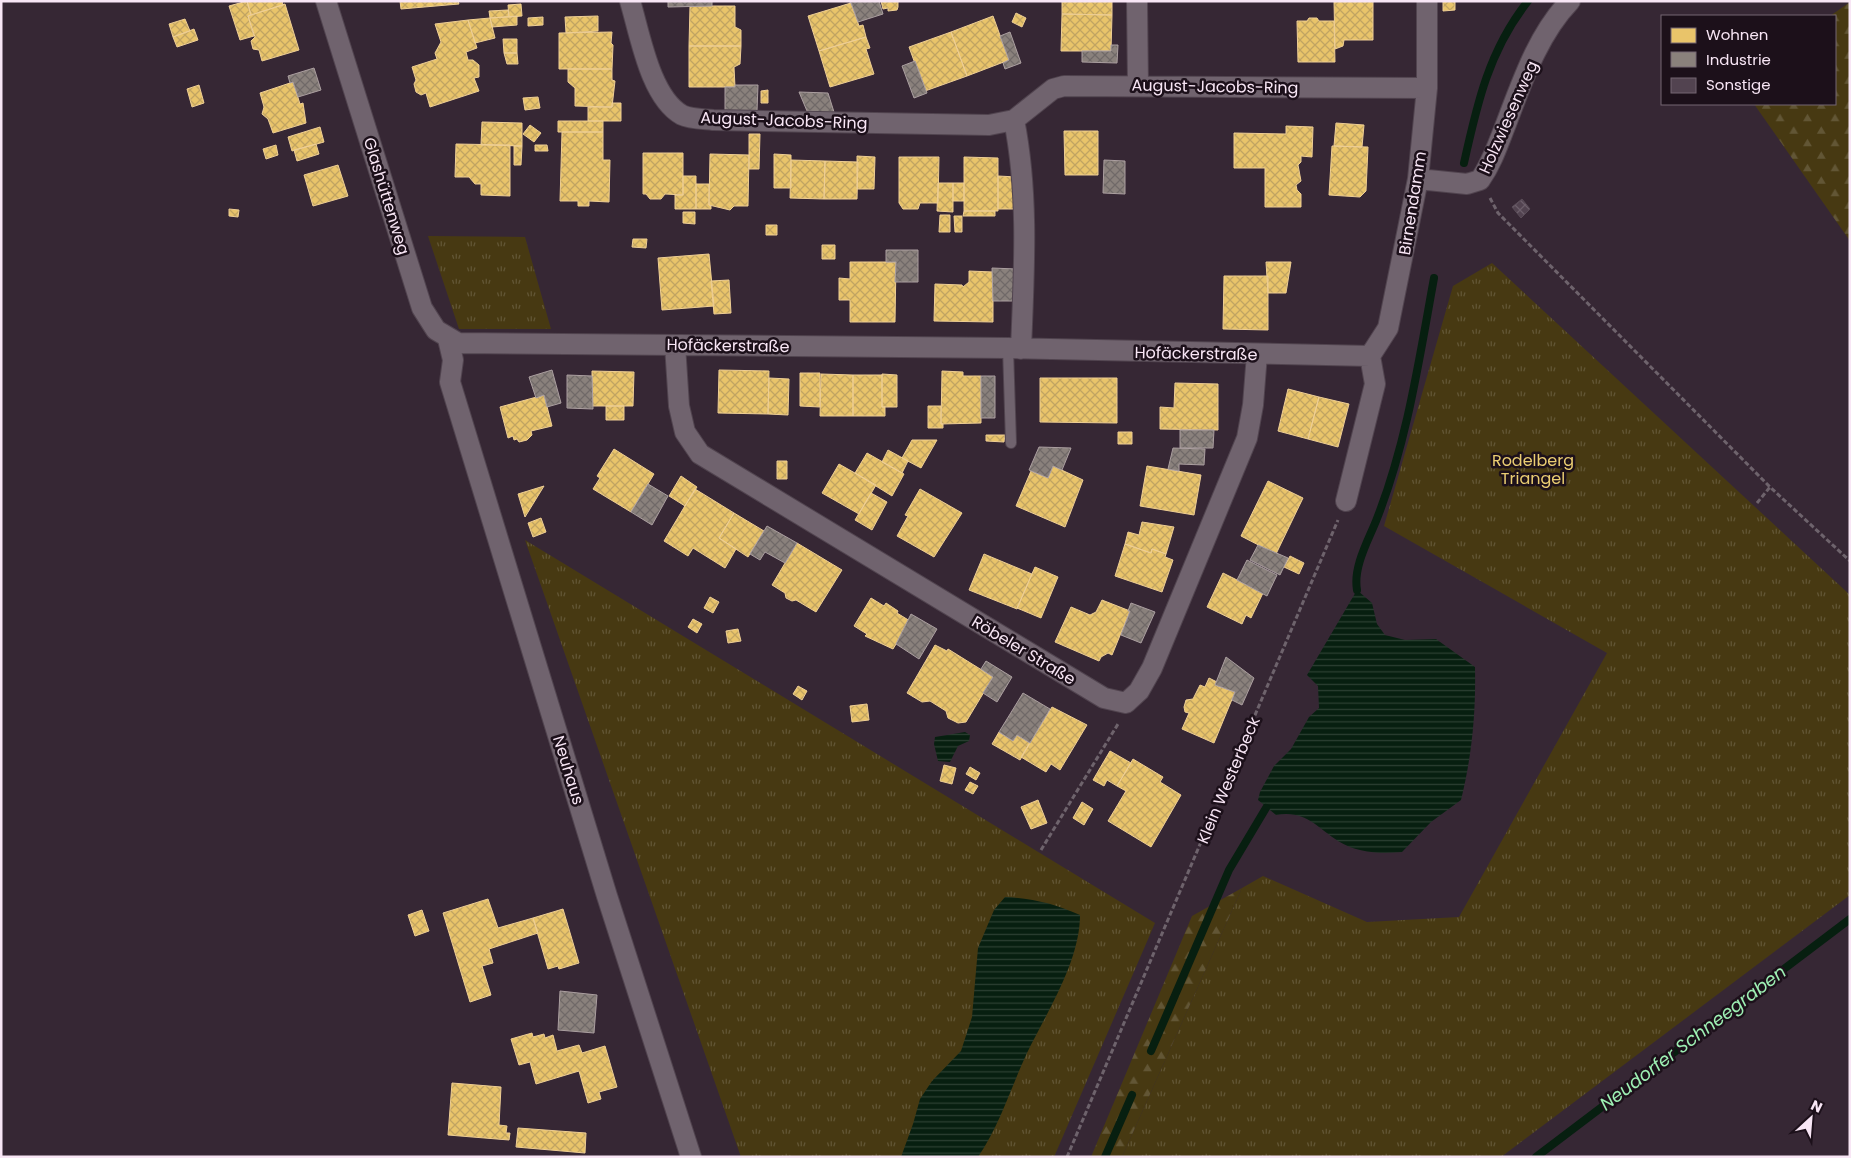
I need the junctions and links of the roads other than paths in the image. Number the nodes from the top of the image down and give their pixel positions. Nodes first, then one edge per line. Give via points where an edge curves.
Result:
1 (326, 1) edge
2 (630, 1) edge
3 (1137, 1) edge
4 (1426, 1) edge
5 (1570, 1) edge
6 (1138, 86) junction
7 (1426, 88) junction
8 (1014, 120) junction
9 (1418, 179) junction
10 (448, 339) junction
11 (675, 345) junction
12 (1014, 348) junction
13 (1258, 354) junction
14 (1370, 356) junction
15 (1011, 442) dead end
16 (1346, 501) road end
17 (691, 1157) edge

1 - 10 street, Glashüttenweg via 422,308 436,330
2 - 8 street, August-Jacobs-Ring via 653,78 667,103 683,116 713,120 988,125
3 - 6 street
4 - 7 street, Birnendamm
5 - 9 street, Holzwiesenweg via 1544,36 1492,161 1480,180 1467,184
6 - 7 street, August-Jacobs-Ring
6 - 8 street, August-Jacobs-Ring via 1064,86 1053,90
7 - 9 street, Birnendamm
8 - 12 street via 1021,156 1024,251
9 - 14 street, Birnendamm via 1388,328
10 - 11 street, Hofäckerstraße via 475,344
10 - 17 street, Neuhaus via 453,360 450,382
11 - 12 street, Hofäckerstraße
11 - 13 street, Röbeler Straße via 679,406 686,432 700,454 1104,698 1126,703 1139,691 1152,668 1247,438
12 - 13 street, Hofäckerstraße
12 - 15 lane
13 - 14 street, Hofäckerstraße
14 - 16 street via 1375,384

